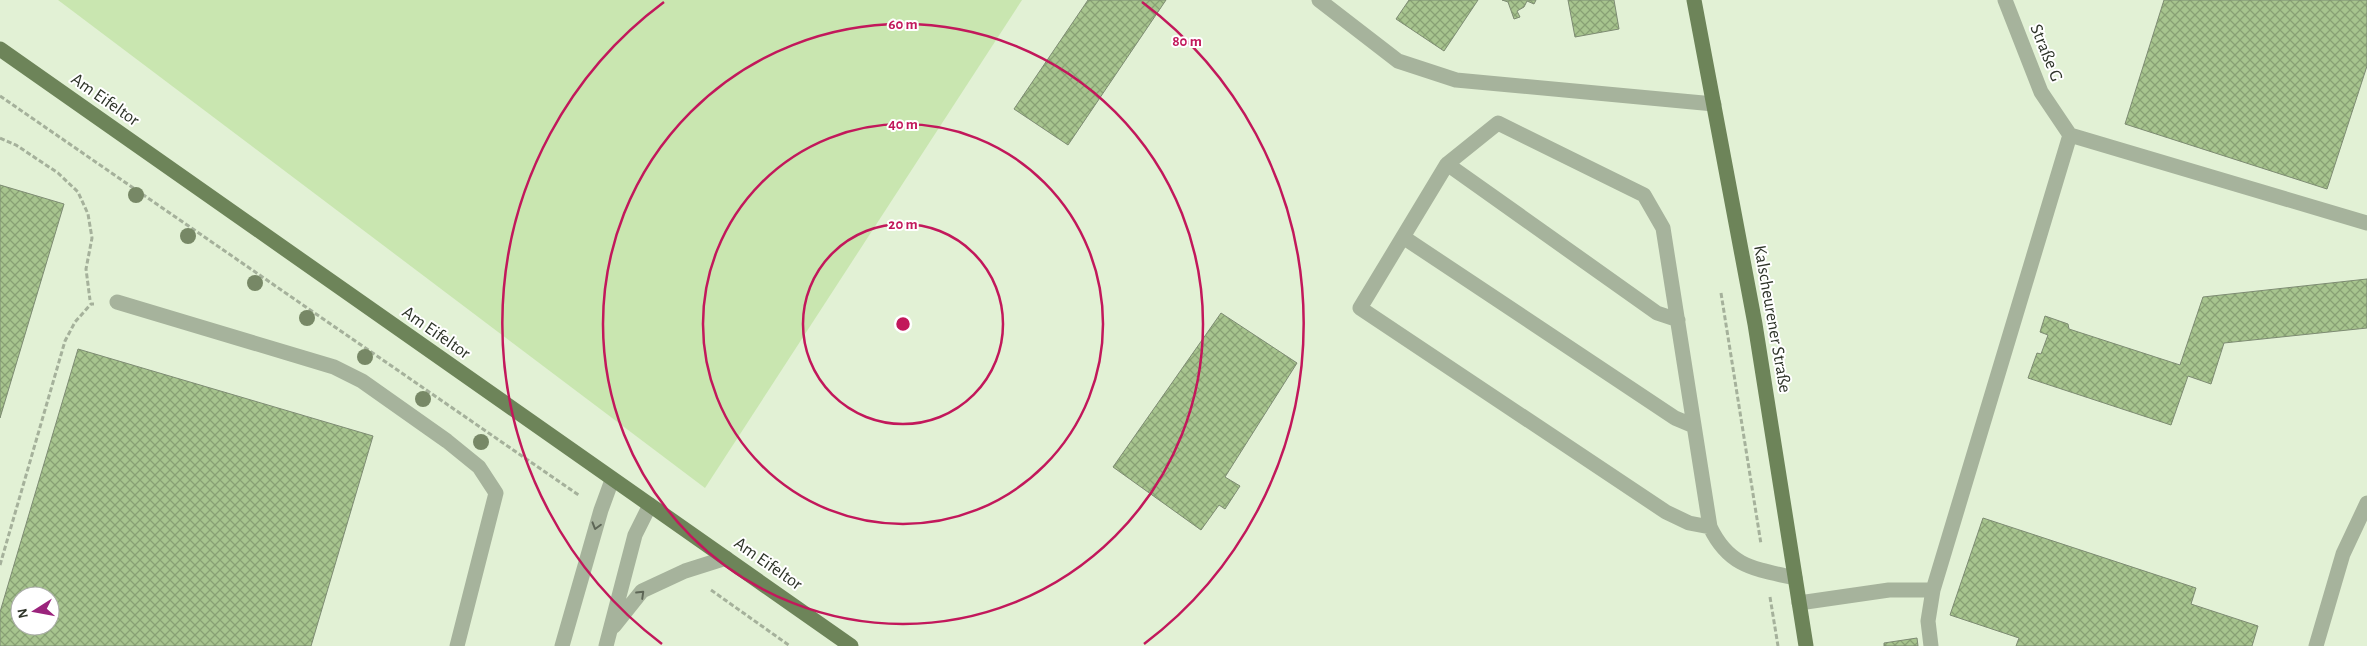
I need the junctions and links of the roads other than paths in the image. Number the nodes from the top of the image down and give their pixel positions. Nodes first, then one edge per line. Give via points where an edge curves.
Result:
1 (1319, 0) edge
2 (1694, 0) edge
3 (2005, 0) edge
4 (0, 49) edge
5 (1714, 104) junction
6 (2070, 135) junction
7 (1447, 164) junction
8 (2367, 223) edge
9 (1404, 237) junction
10 (117, 302) road end
11 (1678, 320) junction
12 (1694, 426) junction
13 (612, 480) junction
14 (2367, 503) edge
15 (650, 505) junction
16 (1710, 527) junction
17 (726, 558) junction
18 (1795, 578) junction
19 (1933, 590) junction
20 (1799, 603) junction
21 (608, 639) edge
22 (457, 646) edge
23 (562, 646) edge
24 (851, 646) edge
25 (1806, 646) edge
26 (1932, 646) edge
27 (2316, 646) edge

1 - 5 street via 1398,61 1456,80
2 - 5 main road, Kalscheurener Straße
3 - 6 street, Straße G via 2041,92
4 - 13 main road, Am Eifeltor
5 - 18 main road, Kalscheurener Straße via 1755,324
6 - 8 street
6 - 19 street
7 - 9 street
7 - 11 street via 1657,313
7 - 11 street via 1498,122 1644,196 1663,228
9 - 12 street via 1675,418
9 - 16 street via 1360,308 1666,512 1690,523
10 - 22 street via 334,367 362,381 479,467 496,493
11 - 12 street
12 - 16 street
13 - 15 main road, Am Eifeltor
13 -> 23 street
14 - 27 street via 2343,554
15 - 17 main road, Am Eifeltor
15 - 21 street via 635,535
16 - 18 street via 1718,545 1734,560
21 -> 17 street via 642,591 685,571
17 - 24 main road, Am Eifeltor
18 - 20 main road, Kalscheurener Straße
19 - 20 street via 1889,590
19 - 26 street via 1928,621
20 - 25 main road, Kalscheurener Straße

